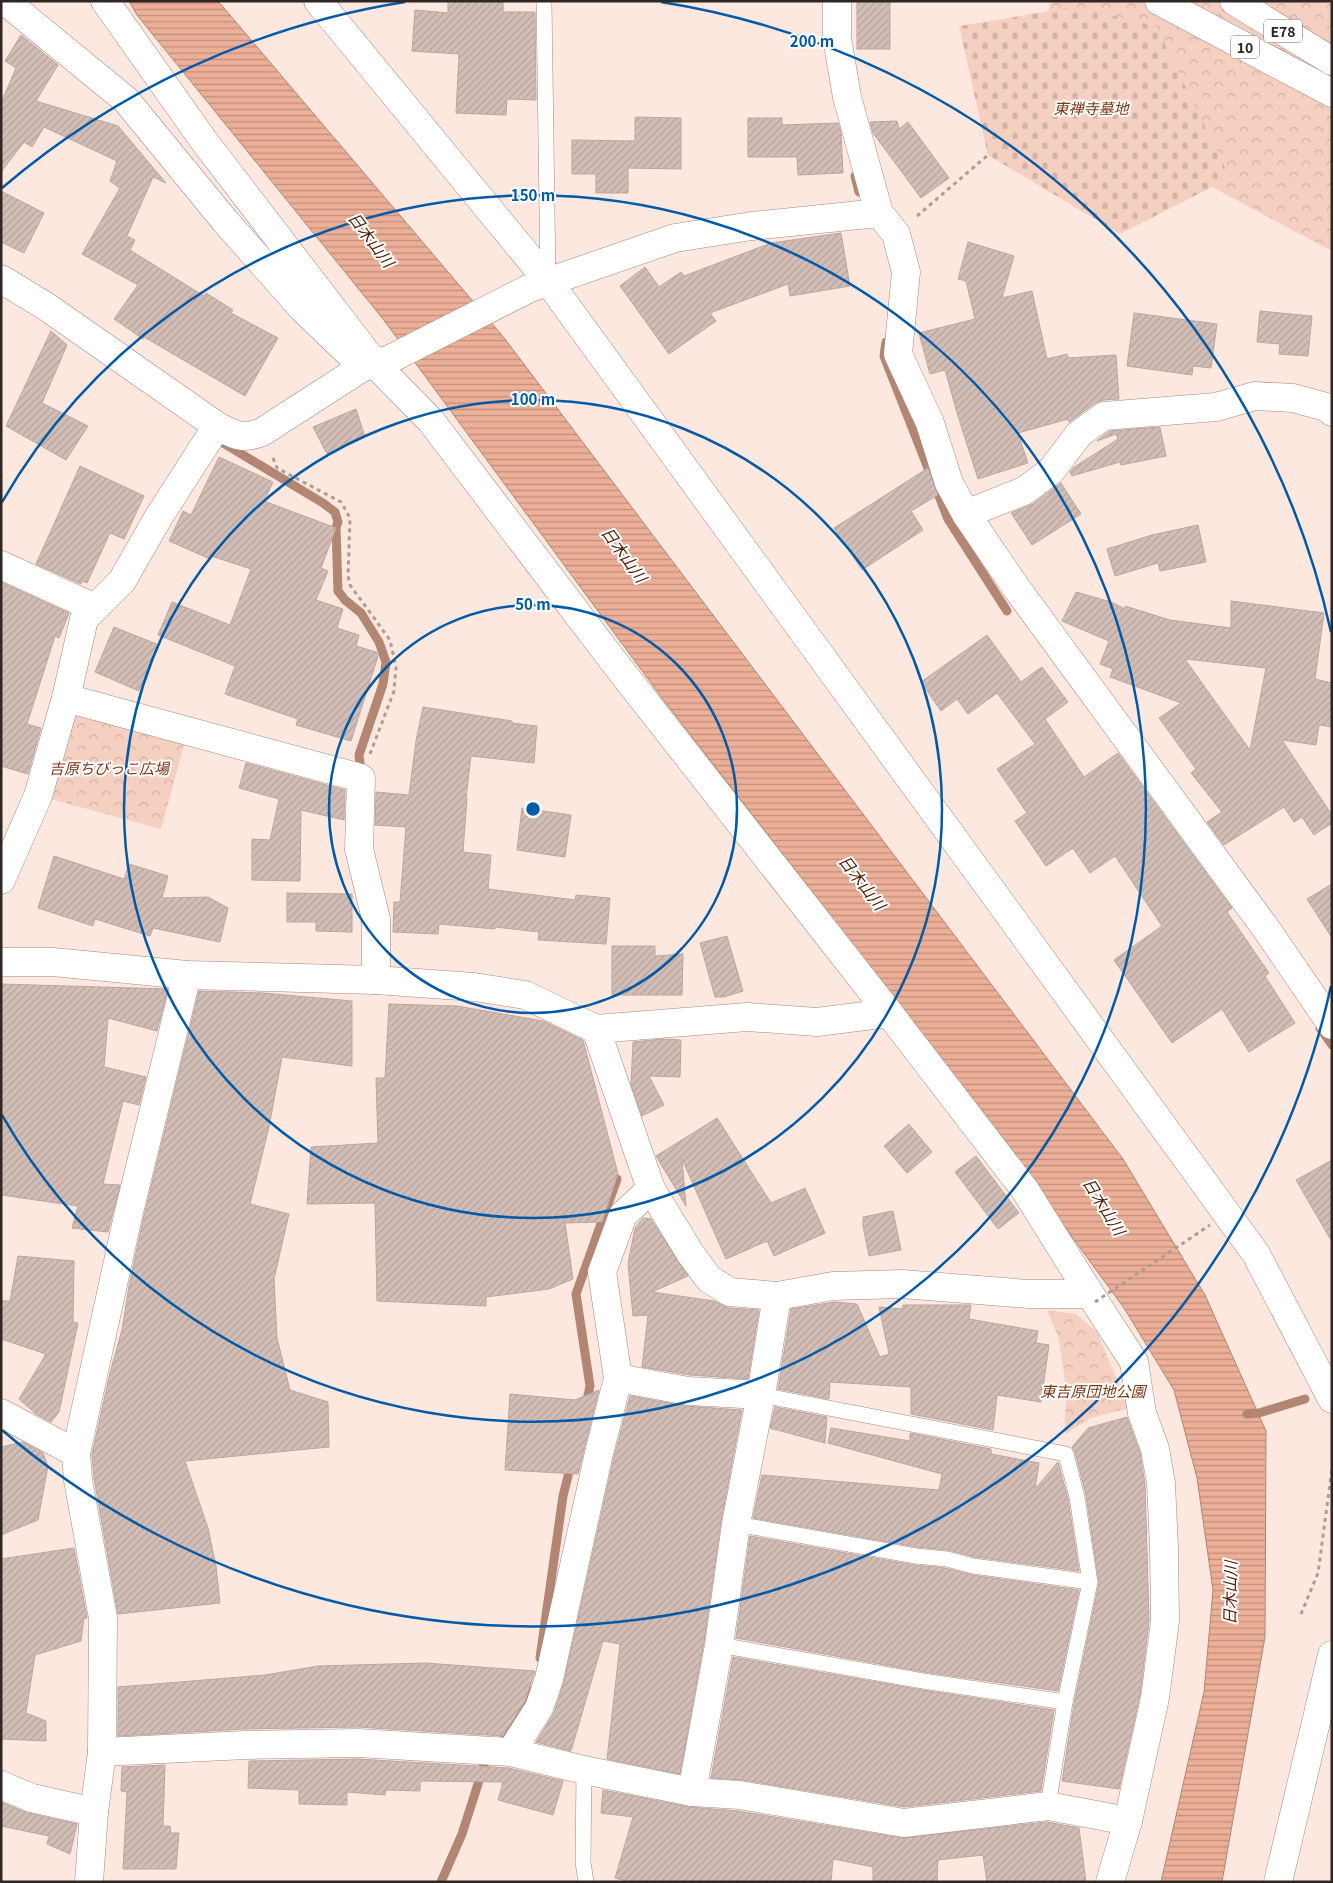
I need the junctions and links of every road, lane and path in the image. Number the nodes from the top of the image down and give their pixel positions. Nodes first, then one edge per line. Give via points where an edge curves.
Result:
1 (5, 1) edge
2 (105, 1) edge
3 (318, 1) edge
4 (544, 1) edge
5 (837, 1) edge
6 (1159, 1) edge
7 (1234, 1) edge
8 (1332, 61) edge
9 (1332, 93) edge
10 (988, 155) dead end
11 (887, 224) junction
12 (1, 279) edge
13 (539, 284) junction
14 (376, 363) junction
15 (1332, 412) edge
16 (216, 426) junction
17 (262, 432) junction
18 (966, 514) junction
19 (1, 565) edge
20 (95, 608) junction
21 (66, 698) junction
22 (361, 778) junction
23 (1, 880) edge
24 (1, 962) edge
25 (188, 975) junction
26 (376, 980) junction
27 (889, 1013) junction
28 (1332, 1025) edge
29 (596, 1028) junction
30 (651, 1189) junction
31 (1210, 1225) dead end
32 (778, 1296) junction
33 (1092, 1298) junction
34 (618, 1378) junction
35 (761, 1396) junction
36 (1332, 1400) edge
37 (1, 1413) edge
38 (76, 1453) junction
39 (1332, 1469) edge
40 (736, 1524) junction
41 (1090, 1582) junction
42 (1301, 1614) dead end
43 (719, 1645) junction
44 (1332, 1655) edge
45 (1065, 1702) junction
46 (102, 1752) junction
47 (511, 1752) junction
48 (584, 1770) junction
49 (1, 1785) edge
50 (692, 1792) junction
51 (1048, 1806) junction
52 (94, 1812) junction
53 (1128, 1821) junction
54 (89, 1882) edge
55 (586, 1882) edge
56 (1110, 1882) edge
57 (1278, 1882) edge

1 - 14 main road via 126,100 225,221 296,301
2 - 14 main road via 204,141
3 - 13 main road
4 - 13 lane
5 - 11 main road via 837,38 847,97
6 - 9 main road, 10
7 - 8 main road, E78
10 - 11 path
11 - 13 main road via 752,226 674,238
11 - 18 main road via 906,272 898,354 930,423 949,483
12 - 16 main road
13 - 14 main road
13 - 36 main road via 1256,1254
14 - 17 main road
14 - 27 main road via 431,421 614,662
15 - 18 main road via 1326,407 1293,398 1255,396 1216,406 1104,416 1080,434 1051,471 1024,491
16 - 17 main road via 249,437
16 - 20 main road via 122,581
17 - 22 path via 277,468 341,502 350,518 350,586 390,640 396,667 394,691
18 - 28 main road
19 - 20 main road
20 - 21 main road via 84,619
21 - 22 main road
21 - 23 main road via 38,796
22 - 26 main road via 359,849 376,919
24 - 25 main road via 53,962
25 - 26 main road
25 - 38 main road via 128,1216
26 - 29 main road via 474,987 525,995
27 - 29 main road via 817,1022 747,1017
27 - 33 main road via 1025,1190
29 - 30 main road
30 - 32 main road via 709,1279 730,1292
30 - 34 main road via 623,1215 602,1272
31 - 33 path, bridge
32 - 33 main road via 833,1286 902,1284
32 - 35 main road
33 - 53 main road via 1134,1362 1142,1413 1155,1449 1161,1483 1165,1621 1155,1698
34 - 35 main road via 688,1390
34 - 47 main road via 550,1679 539,1708
35 - 40 main road
35 - 41 lane via 1066,1454 1080,1513
37 - 38 main road
38 - 46 main road via 78,1480 104,1618
39 - 42 path via 1318,1573
40 - 41 lane via 973,1566
40 - 43 main road
41 - 45 lane
43 - 45 lane
43 - 50 main road
44 - 57 main road
45 - 51 lane
46 - 47 main road via 358,1743
46 - 52 main road
47 - 48 main road
48 - 50 main road
48 - 55 lane via 583,1862
49 - 52 main road via 32,1798
50 - 51 main road via 740,1795 904,1823
51 - 53 main road
52 - 54 main road
53 - 56 main road

